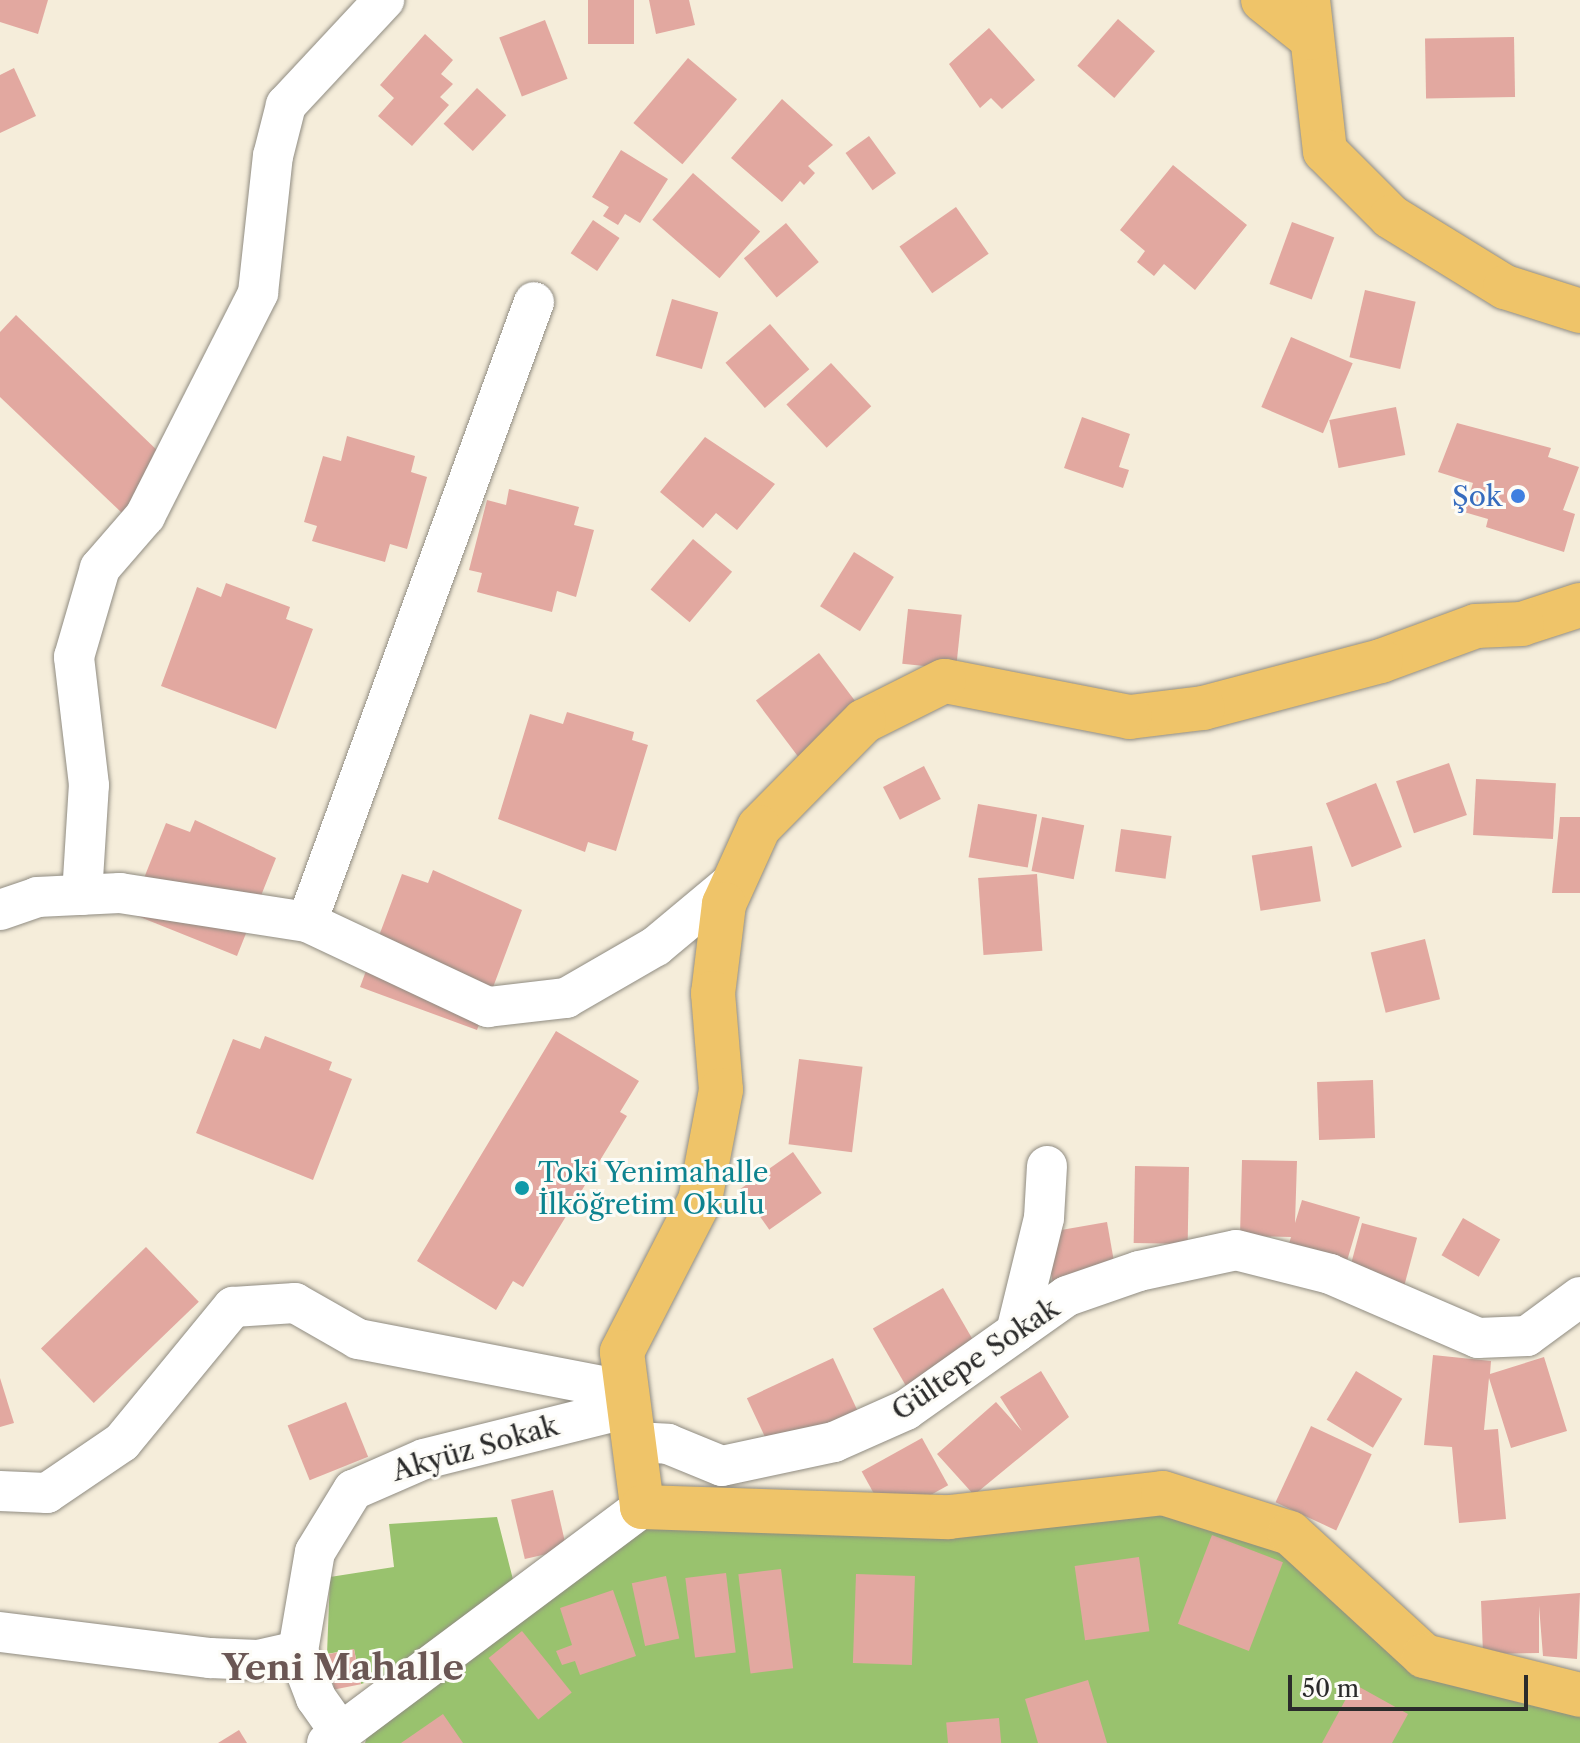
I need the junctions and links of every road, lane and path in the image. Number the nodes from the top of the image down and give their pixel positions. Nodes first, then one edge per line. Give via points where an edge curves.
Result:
1 (384, 0) edge
2 (1260, 0) edge
3 (1310, 27) edge
4 (534, 302) dead end
5 (1580, 311) edge
6 (1580, 605) edge
7 (734, 881) junction
8 (82, 895) junction
9 (0, 910) edge
10 (307, 922) junction
11 (1047, 1166) dead end
12 (1580, 1297) edge
13 (1016, 1332) junction
14 (630, 1414) junction
15 (0, 1491) edge
16 (642, 1507) junction
17 (0, 1632) edge
18 (298, 1651) junction
19 (1580, 1695) edge
20 (344, 1739) edge

1 - 8 street via 286,105 273,156 258,293 145,516 100,568 74,657 89,785
2 - 3 main road
3 - 5 main road via 1325,151 1391,217 1505,287
4 - 10 street
6 - 7 main road via 1522,624 1476,626 1381,661 1203,708 1130,717 944,681 864,721 759,827
7 - 10 street via 656,946 566,998 488,1007
7 - 14 main road via 724,904 713,993 721,1090 700,1200 622,1352
8 - 9 street via 37,897
8 - 10 street via 120,893
11 - 13 street via 1044,1218
12 - 13 street, Gültepe Sokak via 1527,1336 1478,1338 1330,1274 1236,1250 1103,1281
13 - 14 street, Gültepe Sokak via 906,1410 834,1442 722,1466 668,1444
14 - 15 street, Gültepe Sokak via 358,1339 295,1303 233,1307 122,1442 47,1493
14 - 16 main road
14 - 18 street, Akyüz Sokak via 424,1459 353,1490 315,1552
16 - 19 main road via 949,1517 1163,1493 1290,1533 1424,1656
16 - 20 street via 377,1703
17 - 18 street via 210,1658
18 - 20 street via 316,1698

